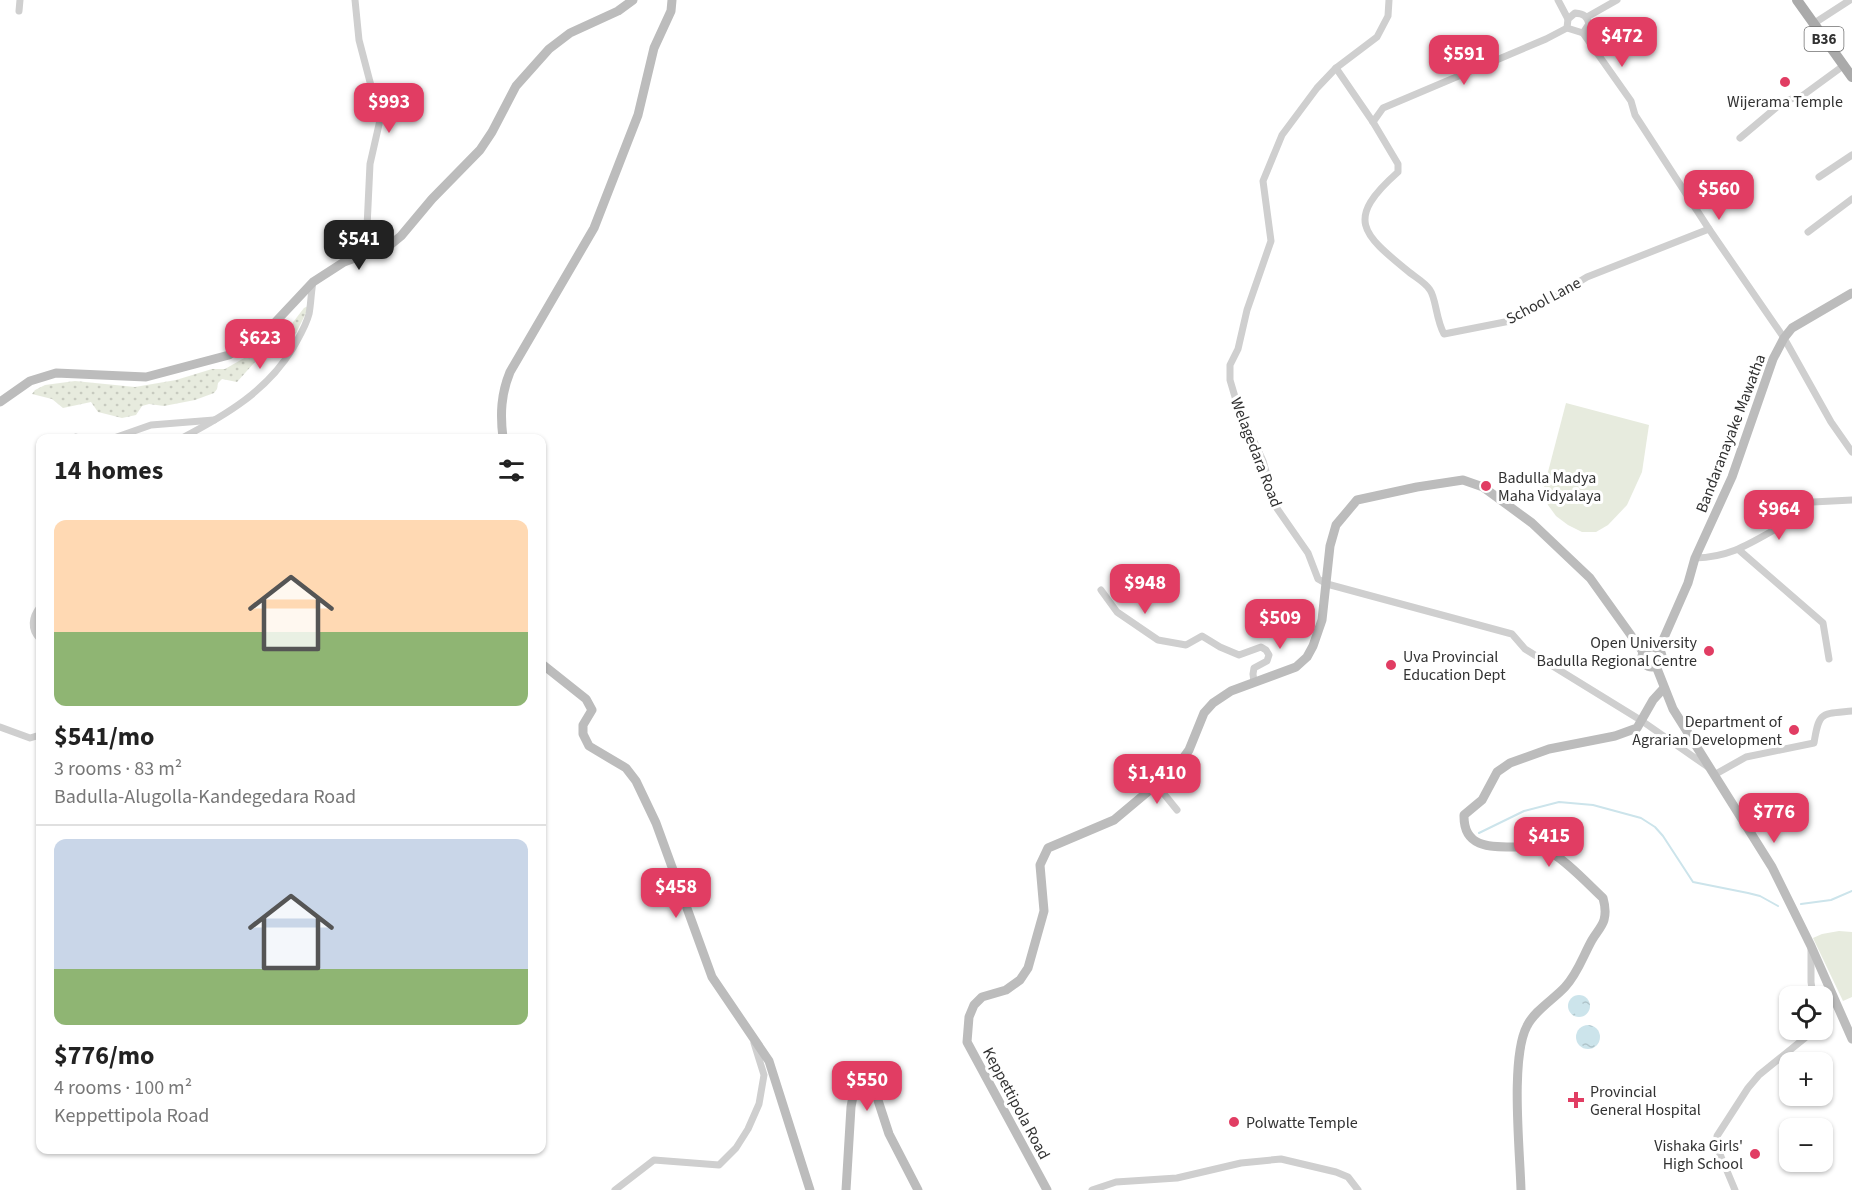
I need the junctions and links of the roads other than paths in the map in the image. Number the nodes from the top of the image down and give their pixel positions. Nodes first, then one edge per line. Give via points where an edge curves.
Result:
1 (21, 0) edge
2 (356, 0) edge
3 (633, 0) edge
4 (672, 0) edge
5 (1389, 0) edge
6 (1558, 0) edge
7 (1617, 0) edge
8 (1797, 0) edge
9 (1850, 0) edge
10 (20, 11) dead end
11 (1566, 15) junction
12 (1587, 18) junction
13 (1813, 24) junction
14 (1567, 28) junction
15 (1583, 33) junction
16 (1843, 66) junction
17 (1336, 68) junction
18 (1852, 77) edge
19 (1373, 122) junction
20 (1740, 138) dead end
21 (1852, 155) edge
22 (1819, 177) dead end
23 (1852, 199) edge
24 (1709, 229) junction
25 (1808, 232) dead end
26 (344, 262) junction
27 (313, 282) junction
28 (1852, 293) edge
29 (1784, 338) junction
30 (0, 402) edge
31 (217, 420) junction
32 (125, 434) edge
33 (190, 434) edge
34 (502, 434) edge
35 (1852, 452) edge
36 (1852, 500) edge
37 (1739, 550) junction
38 (1695, 558) junction
39 (1327, 584) junction
40 (1101, 590) dead end
41 (36, 613) edge
42 (36, 635) edge
43 (1659, 649) junction
44 (1643, 652) junction
45 (1829, 659) dead end
46 (1656, 666) junction
47 (546, 667) edge
48 (1254, 682) junction
49 (1664, 688) junction
50 (1852, 711) edge
51 (1642, 721) junction
52 (0, 727) edge
53 (36, 736) edge
54 (1711, 771) junction
55 (1156, 784) junction
56 (1177, 810) dead end
57 (1811, 946) junction
58 (1812, 986) edge
59 (750, 1032) junction
60 (1852, 1039) edge
61 (1802, 1040) edge
62 (615, 1190) edge
63 (810, 1190) edge
64 (846, 1190) edge
65 (918, 1190) edge
66 (1047, 1190) edge
67 (1092, 1190) edge
68 (1358, 1190) edge
69 (1521, 1190) edge
70 (1736, 1190) edge

1 - 10 street
2 - 26 street via 359,40 380,120 370,164 367,227
3 - 26 main road via 570,33 549,49 516,86 480,150 401,236 390,245
4 - 34 main road via 654,48 638,116 594,228 503,388
5 - 17 street, Welagedara Road via 1388,16 1377,37
6 - 11 street
7 - 12 street
8 - 13 main road, B36
9 - 13 street
11 - 12 street via 1582,13
11 - 14 street
12 - 15 street via 1589,24
13 - 16 main road, B36
14 - 15 street
14 - 19 street via 1383,108
15 - 24 street via 1631,101 1635,116
16 - 18 main road, B36
16 - 20 street via 1802,96 1784,101
17 - 19 street, School Lane
17 - 39 street, Welagedara Road via 1282,135 1263,181 1271,241 1230,365 1238,407 1263,461 1276,507 1308,553 1318,579
19 - 24 street, School Lane via 1398,164 1398,172 1370,202 1365,223 1383,251 1431,290 1444,334 1510,321 1587,277
21 - 22 street
23 - 25 street
24 - 29 street
26 - 27 main road
27 - 30 main road via 267,331 229,355 146,377 56,374 30,381
27 - 31 street via 309,315 283,365 250,397
28 - 29 main road, Bandaranayake Mawatha via 1791,328
29 - 35 street
29 - 38 main road, Bandaranayake Mawatha via 1732,477
31 - 32 street via 151,425
31 - 33 street
36 - 37 street via 1784,505 1774,530
37 - 38 street via 1714,558
37 - 45 street via 1823,623
38 - 43 main road, Bandaranayake Mawatha
39 - 44 main road, Keppettipola Road via 1336,525 1357,500 1463,480 1483,486 1532,523 1590,579
39 - 48 main road, Keppettipola Road via 1322,620 1307,657 1296,667
39 - 51 street via 1512,634 1525,649
40 - 48 street via 1117,612 1158,640 1186,645 1202,636 1239,655 1261,647 1266,650 1267,661 1254,668
41 - 42 street
43 - 44 main road via 1652,646
43 - 46 main road via 1662,658
44 - 46 main road via 1643,663
46 - 49 main road
47 - 59 main road via 586,699 592,710 583,725 589,746 626,768 636,781 656,823 712,977
48 - 55 main road, Keppettipola Road via 1213,703 1204,713 1189,750 1176,768
49 - 51 main road
49 - 54 main road
50 - 54 street via 1822,716 1817,721 1814,744 1746,757
51 - 54 street
51 - 69 main road via 1637,728 1615,736 1549,749 1510,763 1497,771 1482,800 1464,815 1464,827 1473,840 1485,846 1544,849 1603,898 1605,904 1604,922 1579,970 1528,1023 1522,1036 1518,1096
52 - 53 street via 30,738
54 - 57 main road via 1772,867
55 - 56 street
55 - 66 main road, Keppettipola Road via 1114,820 1048,848 1040,865 1044,911 1028,968 1006,990 982,997 969,1017 967,1042
57 - 58 street
57 - 60 main road
59 - 62 street via 764,1075 759,1104 736,1148 719,1165 654,1160
59 - 63 main road via 769,1061
61 - 70 street via 1759,1075 1717,1136 1717,1147
64 - 65 main road via 851,1107 856,1080 867,1074 889,1134
67 - 68 street via 1116,1182 1177,1178 1241,1162 1281,1159 1336,1172 1348,1177

